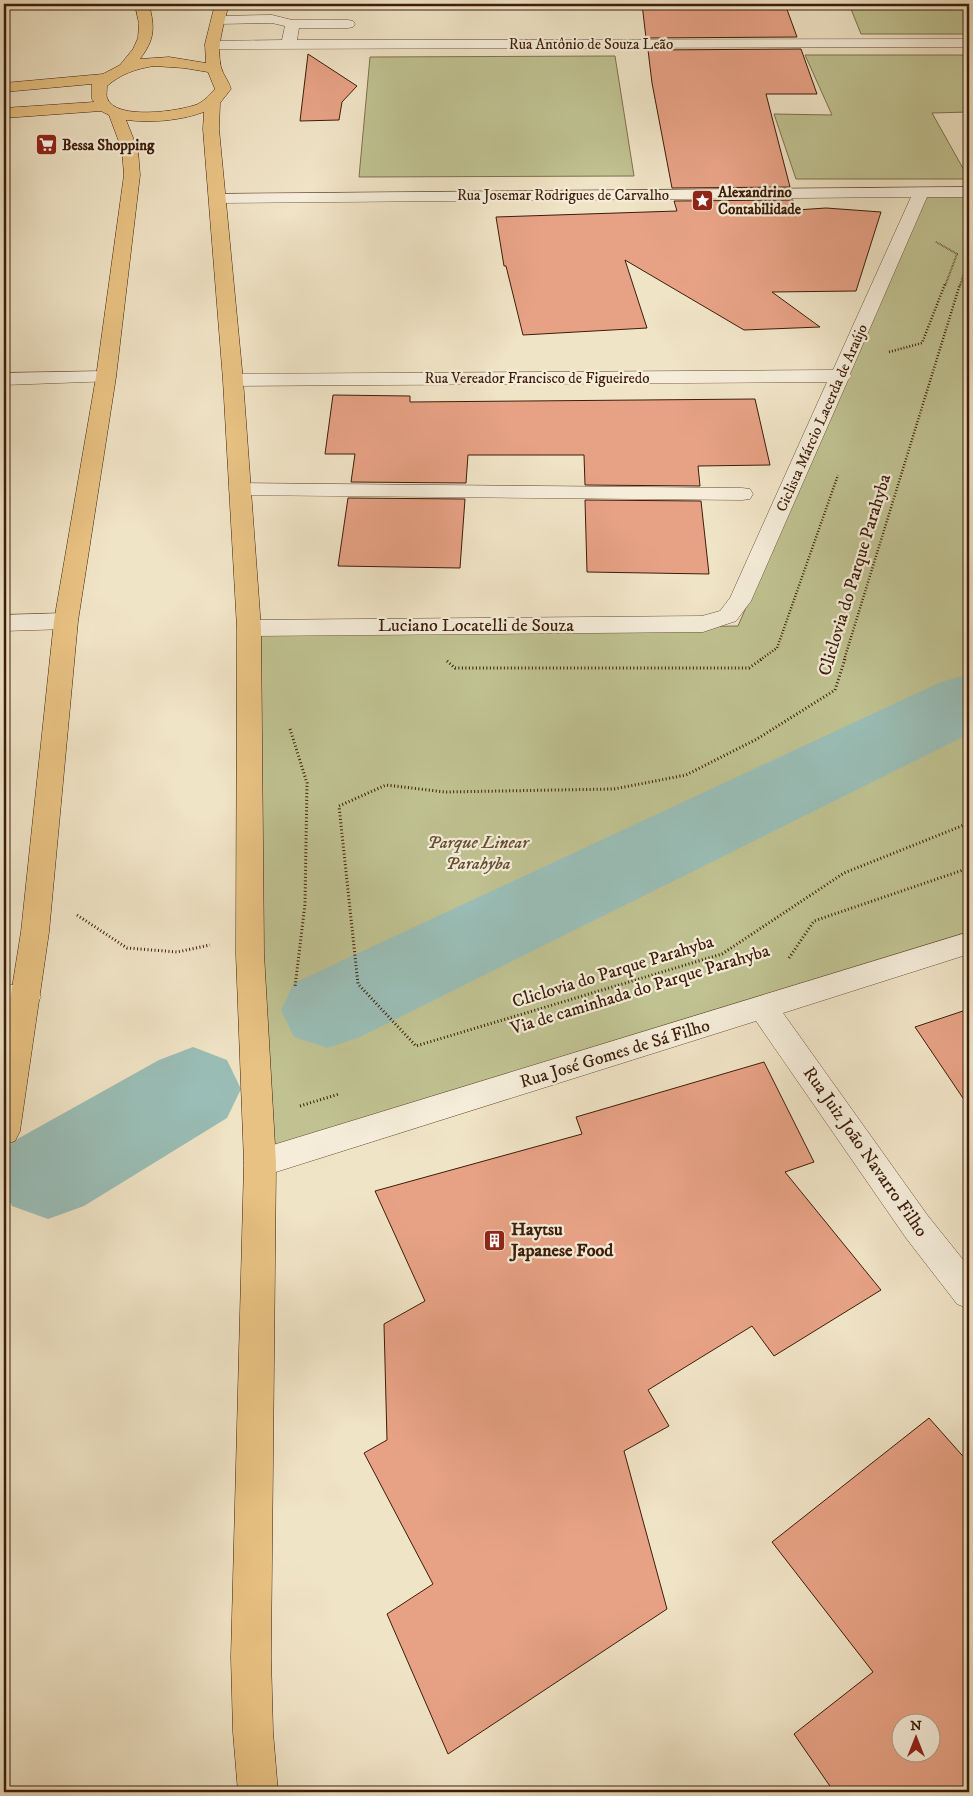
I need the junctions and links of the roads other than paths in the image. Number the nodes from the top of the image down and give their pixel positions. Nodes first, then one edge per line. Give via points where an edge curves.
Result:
1 (142, 4) edge
2 (222, 4) edge
3 (218, 20) junction
4 (349, 30) dead end
5 (290, 35) junction
6 (969, 43) edge
7 (212, 45) junction
8 (127, 66) junction
9 (214, 69) junction
10 (106, 78) junction
11 (4, 87) edge
12 (212, 102) junction
13 (109, 110) junction
14 (4, 113) edge
15 (969, 192) edge
16 (922, 193) junction
17 (218, 198) junction
18 (842, 376) junction
19 (106, 377) junction
20 (4, 379) edge
21 (233, 380) junction
22 (240, 489) junction
23 (742, 494) dead end
24 (66, 621) junction
25 (4, 623) edge
26 (703, 624) joint
27 (249, 628) junction
28 (969, 943) edge
29 (15, 997) edge
30 (763, 1008) junction
31 (4, 1131) edge
32 (260, 1163) junction
33 (969, 1293) edge
34 (258, 1792) edge

1 - 8 main road via 147,32 143,47
2 - 3 main road
3 - 5 street via 272,19
3 - 7 main road
4 - 5 street
5 - 6 street, Rua Antônio de Souza Leão
5 - 7 street, Rua Antônio de Souza Leão
7 - 9 main road
8 - 9 main road via 168,62
8 - 10 main road
9 - 12 main road via 223,89
10 - 11 main road
10 - 13 main road via 97,91 98,99
12 - 13 main road via 190,112 164,116
12 - 17 main road via 211,129
13 - 14 main road
13 - 19 main road via 130,150 132,175
15 - 16 street, Rua Josemar Rodrigues de Carvalho
16 - 17 street, Rua Josemar Rodrigues de Carvalho
16 - 18 street, Ciclista Márcio Lacerda de Araújo
17 - 21 main road
18 - 21 street, Rua Vereador Francisco de Figueiredo
18 - 26 street, Ciclista Márcio Lacerda de Araújo via 740,602 728,616
19 - 20 street
19 - 24 main road
21 - 22 main road
22 - 23 street
22 - 27 main road
24 - 25 street
24 - 29 main road via 38,890
26 - 27 street, Luciano Locatelli de Souza
27 - 32 main road via 250,936
28 - 30 street, Rua José Gomes de Sá Filho
29 - 31 main road
30 - 32 street, Rua José Gomes de Sá Filho
30 - 33 street, Rua Juiz João Navarro Filho via 917,1227
32 - 34 main road via 251,1657

